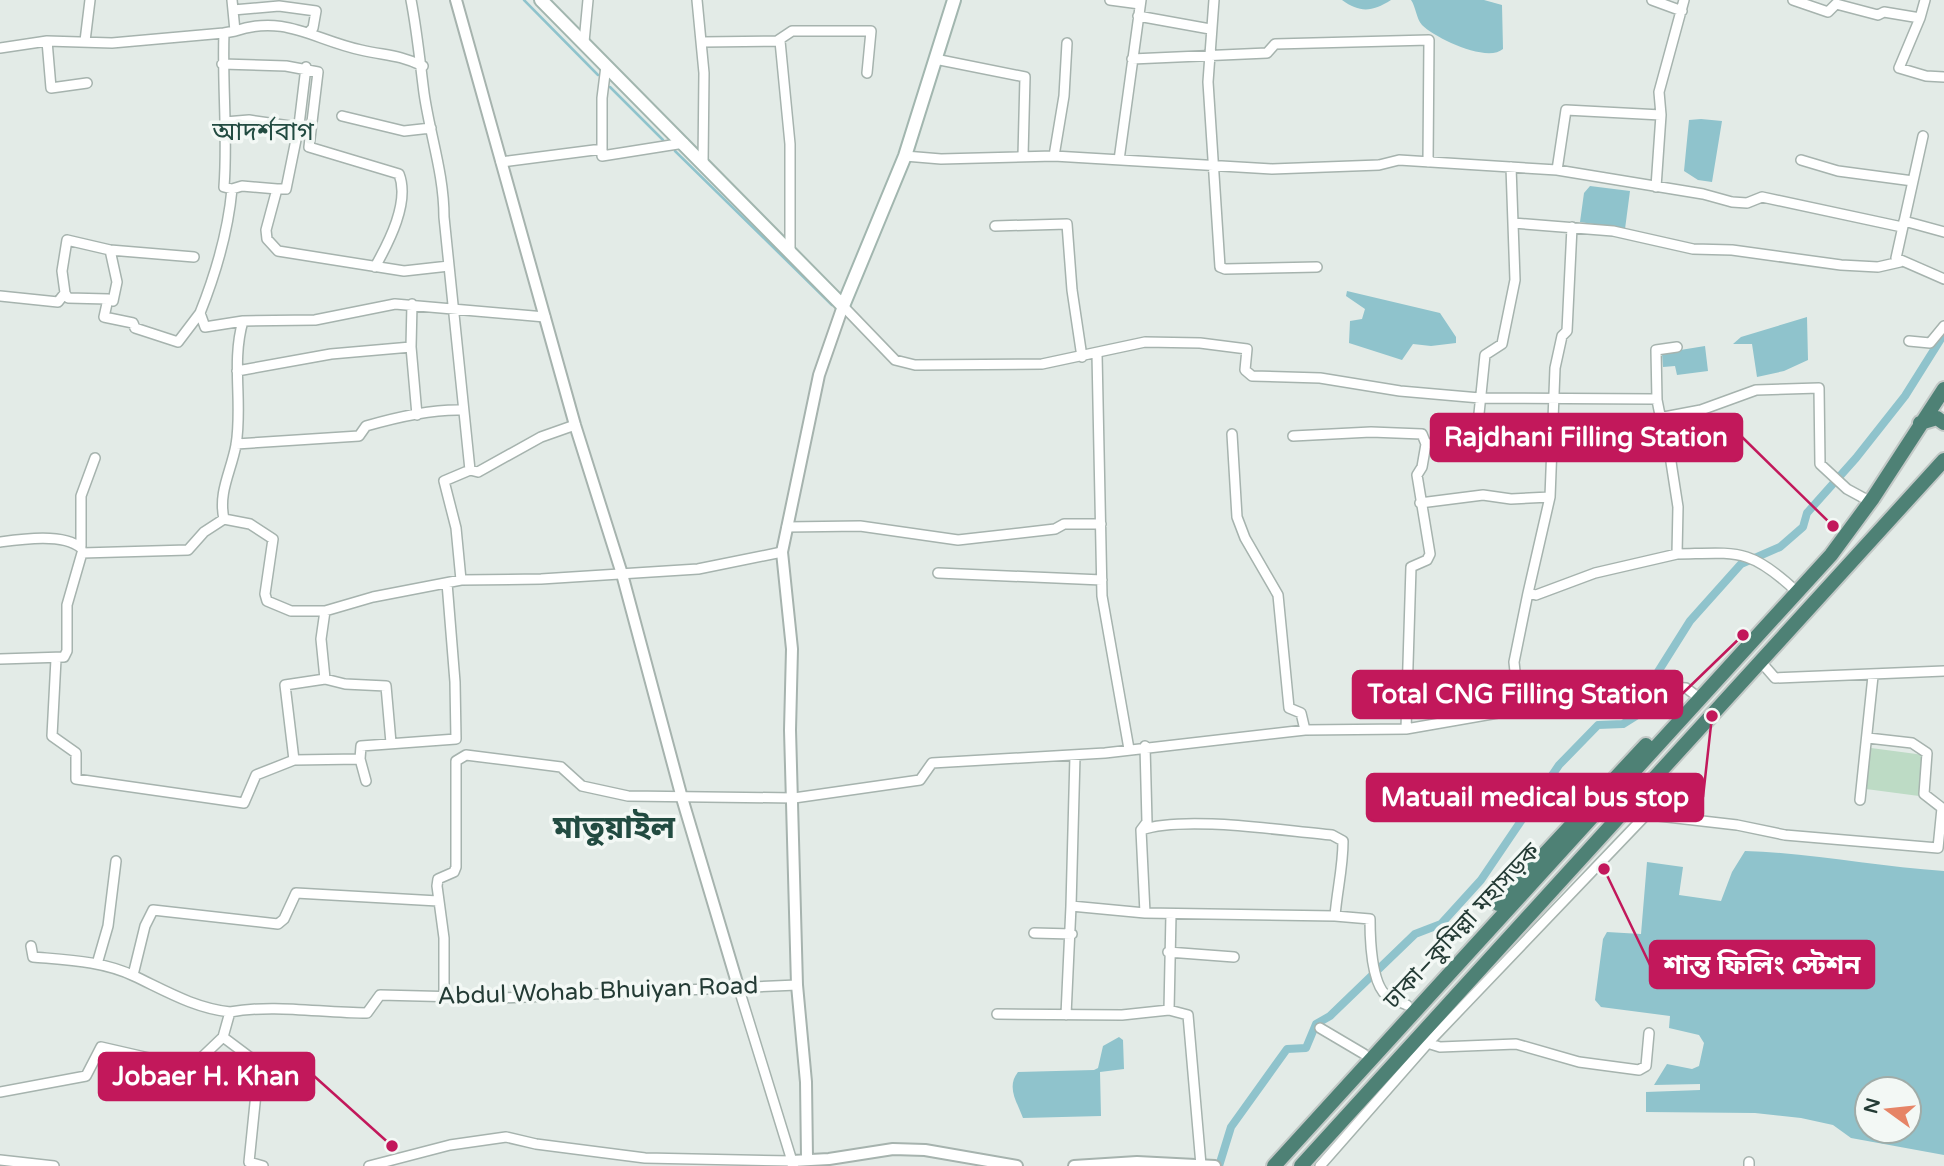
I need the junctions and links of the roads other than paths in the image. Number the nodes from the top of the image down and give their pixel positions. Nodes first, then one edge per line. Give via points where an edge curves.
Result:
1 (90, 0) edge
2 (319, 0) edge
3 (411, 0) edge
4 (456, 0) edge
5 (541, 0) edge
6 (588, 0) edge
7 (696, 0) edge
8 (954, 0) edge
9 (1110, 0) edge
10 (1214, 0) edge
11 (1651, 0) edge
12 (1684, 0) edge
13 (1793, 0) edge
14 (1926, 0) edge
15 (1140, 2) edge
16 (1836, 2) edge
17 (233, 5) edge
18 (316, 11) junction
19 (1682, 11) junction
20 (1138, 16) junction
21 (1920, 18) junction
22 (1210, 29) junction
23 (235, 31) junction
24 (309, 32) junction
25 (224, 33) junction
26 (47, 41) junction
27 (85, 41) junction
28 (780, 41) junction
29 (584, 42) junction
30 (703, 42) junction
31 (1067, 43) dead end
32 (0, 48) edge
33 (1209, 54) junction
34 (935, 59) junction
35 (1132, 59) junction
36 (222, 64) junction
37 (606, 65) junction
38 (423, 66) junction
39 (306, 67) junction
40 (867, 73) dead end
41 (1944, 77) edge
42 (87, 83) dead end
43 (1661, 115) junction
44 (342, 116) dead end
45 (225, 122) junction
46 (299, 125) junction
47 (431, 128) junction
48 (312, 129) junction
49 (1923, 136) dead end
50 (684, 143) junction
51 (602, 149) junction
52 (905, 156) junction
53 (1023, 156) junction
54 (1054, 156) junction
55 (1119, 160) junction
56 (1801, 160) dead end
57 (501, 162) junction
58 (1428, 162) junction
59 (703, 164) junction
60 (1214, 165) junction
61 (1511, 167) junction
62 (1557, 170) junction
63 (1913, 181) junction
64 (1656, 187) junction
65 (232, 189) junction
66 (277, 189) junction
67 (1513, 223) junction
68 (1903, 224) junction
69 (995, 226) dead end
70 (1572, 227) junction
71 (1944, 232) edge
72 (110, 250) junction
73 (790, 253) junction
74 (194, 257) dead end
75 (1900, 262) junction
76 (449, 266) junction
77 (374, 267) junction
78 (1317, 267) dead end
79 (1944, 279) edge
80 (65, 293) junction
81 (0, 296) edge
82 (108, 299) junction
83 (412, 304) junction
84 (843, 306) junction
85 (456, 310) junction
86 (200, 313) junction
87 (545, 317) junction
88 (243, 321) junction
89 (1944, 326) edge
90 (1909, 341) dead end
91 (411, 347) junction
92 (1677, 348) dead end
93 (1097, 354) junction
94 (1082, 357) junction
95 (237, 372) junction
96 (1944, 389) edge
97 (1480, 398) junction
98 (1553, 400) junction
99 (1657, 400) junction
100 (462, 410) junction
101 (417, 415) junction
102 (1664, 417) junction
103 (1920, 423) junction
104 (1944, 423) edge
105 (575, 425) junction
106 (1232, 434) dead end
107 (1293, 436) dead end
108 (236, 444) junction
109 (1426, 444) junction
110 (95, 458) dead end
111 (1944, 460) edge
112 (470, 470) junction
113 (1550, 496) junction
114 (1871, 502) junction
115 (1420, 503) junction
116 (224, 519) junction
117 (1101, 524) junction
118 (787, 527) junction
119 (0, 542) edge
120 (82, 549) junction
121 (782, 552) junction
122 (1677, 555) junction
123 (937, 573) dead end
124 (622, 574) junction
125 (461, 580) junction
126 (1102, 580) junction
127 (447, 583) junction
128 (1797, 591) junction
129 (1528, 593) junction
130 (325, 611) junction
131 (0, 659) edge
132 (56, 659) junction
133 (1761, 662) junction
134 (1944, 671) edge
135 (1873, 676) junction
136 (325, 679) junction
137 (1694, 694) junction
138 (1519, 709) junction
139 (1406, 729) junction
140 (1305, 730) junction
141 (1868, 738) junction
142 (391, 743) junction
143 (1145, 746) junction
144 (1129, 749) junction
145 (1075, 756) junction
146 (360, 759) junction
147 (294, 760) junction
148 (366, 781) dead end
149 (682, 798) junction
150 (794, 799) junction
151 (1860, 800) dead end
152 (1624, 812) junction
153 (1645, 816) junction
154 (1141, 830) junction
155 (116, 860) dead end
156 (438, 901) junction
157 (1071, 906) junction
158 (1145, 913) junction
159 (1171, 914) junction
160 (1335, 916) junction
161 (1034, 933) dead end
162 (1072, 934) junction
163 (31, 946) dead end
164 (1168, 952) junction
165 (1234, 957) dead end
166 (97, 964) junction
167 (133, 975) junction
168 (797, 985) junction
169 (738, 986) junction
170 (444, 996) junction
171 (1407, 1005) junction
172 (1169, 1010) junction
173 (230, 1012) junction
174 (997, 1014) dead end
175 (1066, 1015) junction
176 (1320, 1028) dead end
177 (1649, 1033) dead end
178 (223, 1037) junction
179 (1423, 1041) junction
180 (1364, 1054) junction
181 (0, 1092) edge
182 (807, 1158) junction
183 (0, 1160) edge
184 (395, 1163) edge
185 (792, 1163) edge
186 (1201, 1165) edge
187 (54, 1166) edge
188 (263, 1166) edge
189 (369, 1166) edge
190 (1017, 1166) edge
191 (1073, 1166) edge
192 (1215, 1166) edge
193 (1262, 1166) edge
194 (1274, 1166) edge
195 (1301, 1166) edge
196 (1320, 1166) edge

1 - 27 street
2 - 18 street
3 - 38 street
4 - 57 street
5 - 29 main road
6 - 29 street
7 - 30 street
8 - 34 main road
9 - 15 street
10 - 22 street
11 - 19 street
12 - 19 street
13 - 16 street via 1829,12
14 - 21 street
15 - 20 street
16 - 21 street via 1878,15
17 - 18 street
17 - 23 street
18 - 24 street
19 - 43 street via 1664,66
20 - 22 street
20 - 35 street
21 - 41 street via 1899,68
22 - 33 street
23 - 24 street via 267,24
23 - 25 street
24 - 38 street via 359,50 397,54
25 - 27 street via 112,43
25 - 36 street
26 - 27 street
26 - 32 street
26 - 42 street via 51,88
28 - 30 street
28 - 40 street via 792,31 871,32
28 - 73 street via 790,144
29 - 37 main road
30 - 59 street
31 - 54 street
33 - 35 street
33 - 58 street via 1267,53 1275,44 1432,41
33 - 60 street
34 - 52 main road
34 - 53 street via 1025,78
35 - 55 street
36 - 39 street
36 - 45 street
37 - 50 main road
37 - 51 street
38 - 47 street
39 - 46 street
39 - 48 street via 320,75
43 - 62 street via 1566,110
43 - 64 street
44 - 47 street via 404,131
45 - 46 street
45 - 65 street via 224,187
46 - 48 street
46 - 66 street via 286,189
47 - 76 street via 444,183
48 - 77 street via 309,147 399,174 404,186 397,218
49 - 63 street
50 - 51 street via 602,156
50 - 59 main road
51 - 57 street
52 - 53 street
52 - 84 main road
53 - 54 street
54 - 55 street
55 - 60 street
56 - 63 street via 1838,171
57 - 87 street
58 - 60 street via 1272,169
58 - 61 street
59 - 73 main road
60 - 78 street via 1220,267
61 - 62 street
61 - 67 street
62 - 64 street
63 - 68 street
64 - 68 street via 1732,202 1762,197
65 - 66 street
65 - 86 street via 218,264
66 - 77 street via 265,230 278,251
67 - 70 street
67 - 97 street via 1515,280 1502,344 1485,355
68 - 71 street
68 - 75 street via 1896,258
69 - 94 street via 1067,224
70 - 75 street via 1693,249 1841,265 1878,267
70 - 98 street via 1567,331 1555,368
72 - 74 street
72 - 80 street via 67,240 62,271
72 - 82 street via 117,282 113,301
73 - 84 main road
75 - 79 street
76 - 77 street via 420,271
76 - 85 street
80 - 81 street via 58,302
80 - 82 street via 68,298
82 - 86 street via 104,317 133,323 177,342
83 - 85 street
83 - 88 street via 315,320
83 - 91 street
84 - 94 street via 895,360 904,363 1042,364
84 - 118 street via 820,375
85 - 87 street
85 - 100 street
86 - 88 street via 205,327
87 - 105 street
88 - 95 street
89 - 90 street via 1930,343
91 - 95 street via 331,354
91 - 101 street
92 - 99 street via 1656,350
93 - 94 street
93 - 97 street via 1145,342 1224,345 1247,349 1245,370 1252,376 1320,378
93 - 117 street
95 - 108 street
96 - 103 highway, ঢাকা–কুমিল্লা মহাসড়ক
97 - 98 street
97 - 109 street via 1476,443
98 - 99 street
98 - 113 street
99 - 102 street
100 - 101 street via 435,409
100 - 112 street
101 - 108 street via 366,426 359,436
102 - 114 street via 1701,410 1756,390 1819,388 1819,455 1826,473
102 - 122 street via 1678,507
103 - 104 highway via 1933,418
103 - 114 highway, ঢাকা–কুমিল্লা মহাসড়ক
105 - 112 street via 541,437 478,472
105 - 124 street
106 - 140 street via 1237,517 1278,595 1289,708 1301,713
107 - 109 street via 1397,432 1422,434
108 - 116 street via 220,502
109 - 115 street via 1417,475
110 - 120 street via 81,496
111 - 133 highway, ঢাকা–কুমিল্লা মহাসড়ক
112 - 125 street via 444,481 456,528
113 - 115 street via 1511,499 1483,495
113 - 129 street
114 - 128 highway, ঢাকা–কুমিল্লা মহাসড়ক
115 - 139 street via 1430,554 1411,567
116 - 120 street via 188,550
116 - 130 street via 250,524 272,539 267,601 292,611
117 - 118 street via 1064,524 1055,529 958,540 860,526
117 - 126 street
118 - 121 street
119 - 120 street via 41,540
120 - 132 street via 69,592 68,651
121 - 124 street via 698,569
121 - 150 street via 792,649
122 - 128 street via 1748,555
122 - 129 street via 1595,573 1536,595
123 - 126 street
124 - 125 street
124 - 149 street
125 - 127 street
126 - 144 street
127 - 130 street
127 - 142 street via 456,739
128 - 137 highway
128 - 194 highway, ঢাকা–কুমিল্লা মহাসড়ক
129 - 138 street via 1514,662
130 - 136 street via 321,639
131 - 132 street
132 - 147 street via 52,736 76,753 76,779 244,803 256,775
133 - 135 street via 1776,678
133 - 152 highway, ঢাকা–কুমিল্লা মহাসড়ক
134 - 135 street
135 - 141 street
136 - 142 street via 386,686
136 - 147 street via 285,685
137 - 138 street via 1686,688 1655,686
137 - 171 highway
138 - 139 street
139 - 140 street
140 - 143 street
141 - 151 street
141 - 153 street via 1912,743 1927,753 1924,794 1942,808 1938,848 1833,841
142 - 146 street via 361,746
143 - 144 street
143 - 154 street via 1147,822
144 - 145 street
145 - 150 street via 932,763 920,780
145 - 157 street
146 - 147 street
146 - 148 street
149 - 150 street
149 - 156 street via 593,791 561,767 461,757 456,761 457,863 454,872 438,879
149 - 169 street
150 - 168 street
152 - 153 street
152 - 179 highway, ঢাকা–কুমিল্লা মহাসড়ক
153 - 179 street
154 - 158 street
154 - 160 street via 1217,826 1338,837 1343,841 1343,873
155 - 166 street via 108,926
156 - 167 street via 296,893 278,923 153,910
156 - 170 street via 444,938
157 - 158 street
157 - 162 street
158 - 159 street
159 - 160 street
159 - 164 street
160 - 171 street via 1370,919 1377,981 1385,995
161 - 162 street
162 - 175 street
163 - 166 street via 33,957
164 - 165 street
164 - 172 street
166 - 167 street
167 - 173 street via 188,1003
168 - 169 street, Abdul Wohab Bhuiyan Road
168 - 182 street
169 - 170 street, Abdul Wohab Bhuiyan Road via 501,998
169 - 185 street
170 - 173 street, Abdul Wohab Bhuiyan Road via 380,995 367,1013 261,1007
171 - 180 highway
172 - 175 street
172 - 186 street via 1188,1015
173 - 178 street
174 - 175 street
176 - 180 street
177 - 179 street via 1646,1066 1639,1070 1579,1062 1516,1044 1440,1047
178 - 181 street via 199,1060 162,1061 101,1047 86,1076
178 - 188 street via 259,1064 249,1162
179 - 195 highway, ঢাকা–কুমিল্লা মহাসড়ক
179 - 196 street
180 - 193 highway
182 - 185 street
182 - 190 street via 925,1150
183 - 187 street
184 - 185 street via 450,1144 506,1138 645,1158
184 - 189 street
186 - 191 street
186 - 192 street

